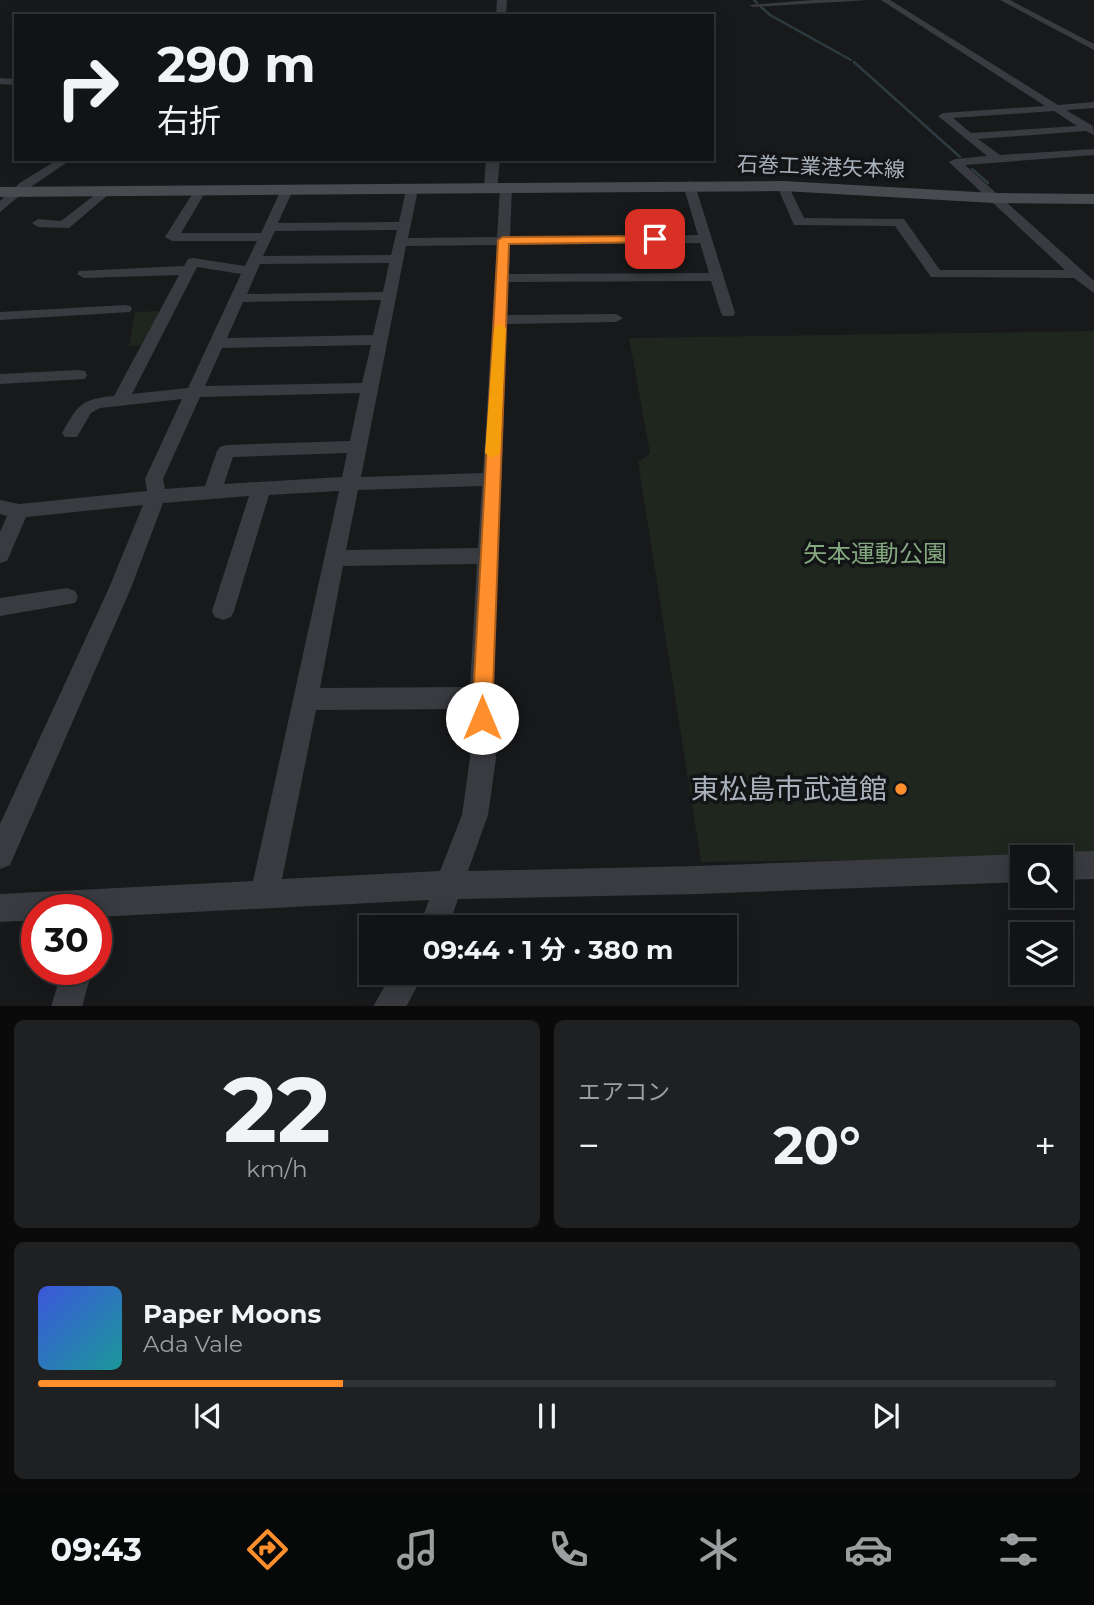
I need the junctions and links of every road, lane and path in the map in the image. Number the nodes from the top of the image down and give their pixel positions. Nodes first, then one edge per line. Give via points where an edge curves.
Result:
1 (865, 0) edge
2 (885, 0) edge
3 (1004, 0) edge
4 (753, 5) dead end
5 (1094, 47) edge
6 (1094, 105) edge
7 (1055, 108) junction
8 (1092, 129) edge
9 (968, 136) junction
10 (1094, 152) edge
11 (996, 158) junction
12 (63, 161) edge
13 (493, 161) edge
14 (689, 186) junction
15 (783, 186) junction
16 (499, 188) junction
17 (287, 190) junction
18 (412, 190) junction
19 (105, 191) junction
20 (200, 191) junction
21 (9, 192) edge
22 (994, 198) junction
23 (1094, 199) edge
24 (0, 208) edge
25 (799, 222) junction
26 (38, 223) dead end
27 (269, 232) junction
28 (806, 236) dead end
29 (705, 239) junction
30 (503, 240) junction
31 (401, 242) junction
32 (253, 265) junction
33 (189, 270) junction
34 (84, 274) dead end
35 (1078, 274) junction
36 (716, 277) junction
37 (500, 278) junction
38 (1094, 289) edge
39 (388, 296) junction
40 (237, 298) junction
41 (125, 309) dead end
42 (728, 313) dead end
43 (0, 316) edge
44 (616, 318) dead end
45 (500, 320) junction
46 (378, 340) junction
47 (218, 343) junction
48 (79, 374) dead end
49 (0, 379) edge
50 (368, 388) junction
51 (194, 394) junction
52 (119, 402) junction
53 (71, 433) dead end
54 (358, 447) junction
55 (493, 479) junction
56 (351, 481) junction
57 (261, 489) junction
58 (213, 490) junction
59 (157, 495) junction
60 (9, 509) edge
61 (0, 555) edge
62 (488, 556) junction
63 (336, 558) junction
64 (67, 597) dead end
65 (0, 607) edge
66 (223, 611) dead end
67 (481, 698) junction
68 (307, 699) junction
69 (0, 855) edge
70 (1094, 865) edge
71 (1073, 866) edge
72 (1010, 867) edge
73 (450, 884) junction
74 (265, 892) junction
75 (112, 905) edge
76 (0, 908) edge
77 (21, 908) edge
78 (438, 915) edge
79 (72, 985) edge
80 (401, 985) edge
81 (65, 1006) edge
82 (388, 1006) edge

1 - 4 street
2 - 7 street
3 - 5 street
6 - 7 street
7 - 8 street
7 - 9 street via 943,116
8 - 9 street
9 - 11 street
10 - 11 street
11 - 22 street via 955,162
12 - 21 street
13 - 16 street
14 - 15 main road, 石巻工業港矢本線
14 - 16 main road, 石巻工業港矢本線
14 - 29 street
15 - 22 main road, 石巻工業港矢本線
15 - 25 street
16 - 18 main road, 石巻工業港矢本線
16 - 30 street
17 - 18 main road, 石巻工業港矢本線
17 - 20 main road, 石巻工業港矢本線
17 - 27 street
18 - 31 street
19 - 20 main road, 石巻工業港矢本線
19 - 21 main road, 石巻工業港矢本線
19 - 26 street via 68,225
20 - 27 street via 172,237
21 - 24 street
22 - 23 main road, 石巻工業港矢本線
22 - 35 street
25 - 28 street
25 - 35 street via 899,222 936,274
27 - 31 street
27 - 32 street
29 - 30 street
29 - 36 street
30 - 31 street
30 - 37 street
31 - 32 street
31 - 39 street
32 - 33 street via 193,261
32 - 40 street
33 - 34 street
33 - 52 street
35 - 38 street
36 - 37 street
36 - 42 street
37 - 45 street
39 - 40 street
39 - 46 street
40 - 47 street
41 - 43 street
44 - 45 street
45 - 55 street
46 - 47 street
46 - 50 street
47 - 51 street
48 - 49 street
50 - 51 street
50 - 54 street
51 - 52 street
51 - 59 street via 154,479
52 - 53 street via 84,409
54 - 56 street
54 - 58 street via 226,451
55 - 56 street
55 - 62 street
56 - 57 street
56 - 63 street
57 - 58 street
57 - 66 street
58 - 59 street
59 - 60 street
59 - 69 street
60 - 61 street
62 - 63 street
62 - 67 street
63 - 68 street
64 - 65 street
67 - 68 street
67 - 73 street via 484,758 475,815
68 - 74 street
70 - 71 street
72 - 73 street
73 - 74 street
73 - 78 street
74 - 75 street
76 - 77 street
79 - 81 street
80 - 82 street

